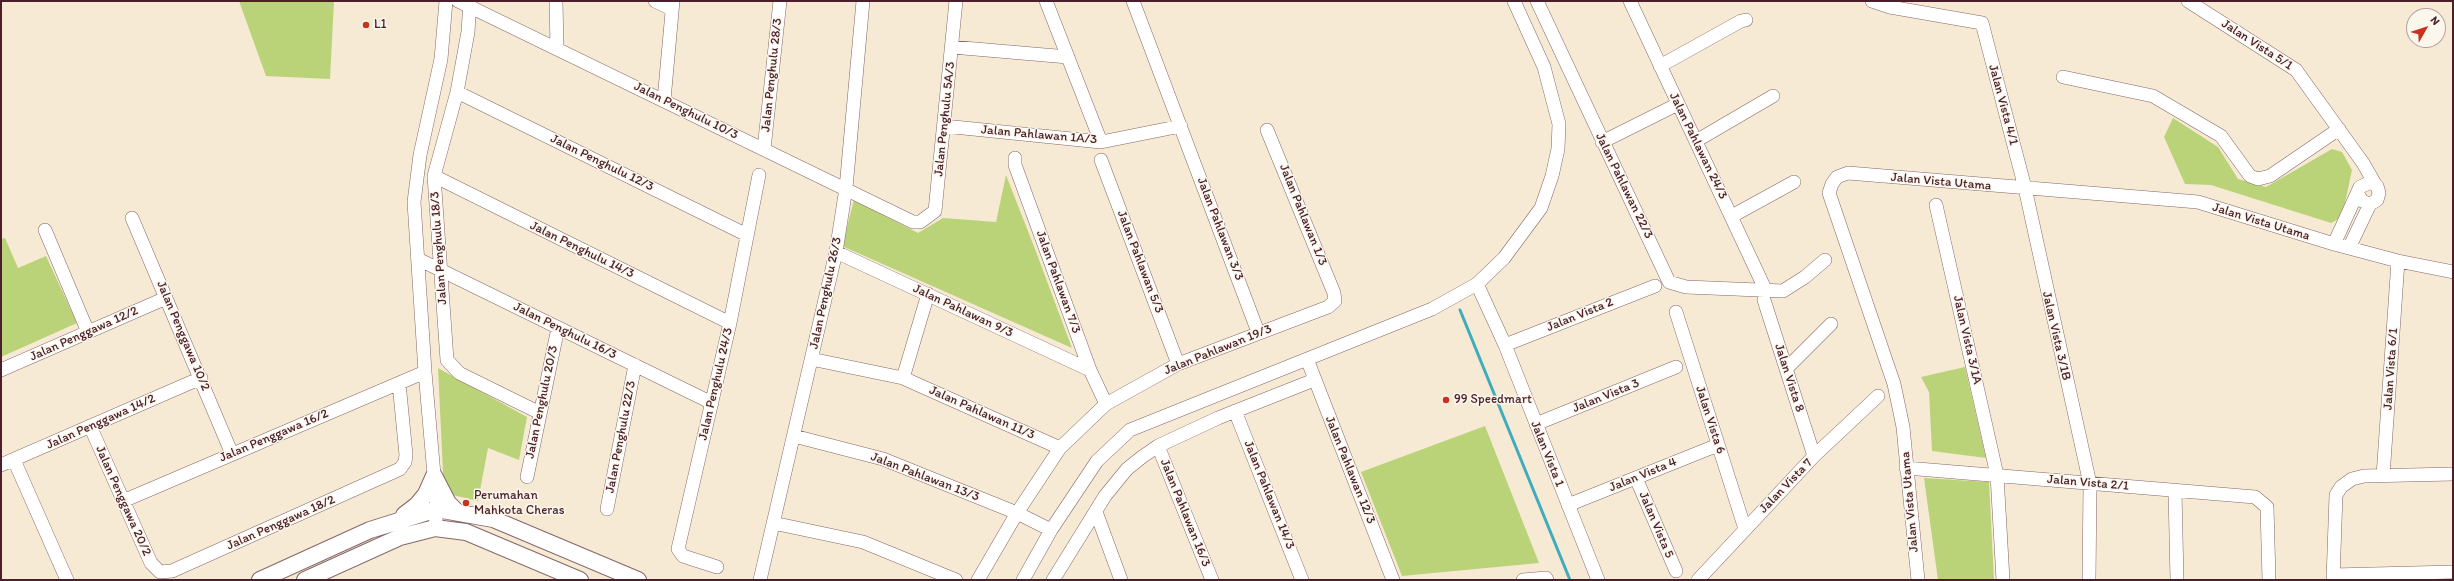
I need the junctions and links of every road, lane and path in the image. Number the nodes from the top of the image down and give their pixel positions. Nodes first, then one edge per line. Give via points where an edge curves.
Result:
1 (446, 1) edge
2 (556, 1) edge
3 (655, 1) edge
4 (780, 1) edge
5 (863, 1) edge
6 (956, 1) edge
7 (1046, 1) edge
8 (1133, 1) edge
9 (1514, 1) edge
10 (1537, 1) edge
11 (1630, 1) edge
12 (1872, 1) edge
13 (2188, 1) edge
14 (466, 3) edge
15 (672, 5) edge
16 (1746, 20) dead end
17 (557, 45) junction
18 (952, 47) junction
19 (1068, 57) junction
20 (1660, 66) junction
21 (2063, 76) dead end
22 (457, 92) junction
23 (1773, 96) dead end
24 (664, 98) junction
25 (1678, 104) junction
26 (944, 126) junction
27 (1181, 126) junction
28 (2339, 129) junction
29 (1267, 130) dead end
30 (1696, 141) junction
31 (1100, 142) junction
32 (1602, 142) junction
33 (764, 149) junction
34 (2357, 156) junction
35 (1015, 158) dead end
36 (1101, 160) dead end
37 (759, 175) dead end
38 (434, 176) junction
39 (1794, 182) dead end
40 (2374, 184) junction
41 (846, 188) junction
42 (2025, 188) junction
43 (2359, 190) junction
44 (2370, 204) junction
45 (1936, 205) dead end
46 (1732, 216) junction
47 (132, 218) dead end
48 (913, 222) joint
49 (45, 230) dead end
50 (747, 235) junction
51 (2334, 244) junction
52 (2348, 248) junction
53 (836, 252) junction
54 (418, 259) junction
55 (1826, 260) dead end
56 (2398, 261) junction
57 (440, 270) junction
58 (2453, 272) edge
59 (1477, 284) junction
60 (1655, 286) dead end
61 (928, 294) junction
62 (1765, 296) junction
63 (166, 298) junction
64 (1334, 302) joint
65 (1676, 312) dead end
66 (730, 323) junction
67 (1831, 324) dead end
68 (558, 328) junction
69 (88, 332) junction
70 (1258, 332) junction
71 (1505, 345) junction
72 (811, 358) junction
73 (1307, 359) junction
74 (1178, 364) junction
75 (635, 365) junction
76 (1676, 367) dead end
77 (1786, 369) junction
78 (1, 370) edge
79 (1090, 370) junction
80 (425, 372) junction
81 (200, 378) junction
82 (903, 378) junction
83 (1314, 380) junction
84 (399, 383) junction
85 (1878, 396) dead end
86 (712, 403) junction
87 (1106, 404) junction
88 (1235, 411) junction
89 (540, 414) junction
90 (1536, 424) junction
91 (90, 426) junction
92 (794, 436) junction
93 (1718, 445) junction
94 (1158, 446) junction
95 (1060, 448) junction
96 (232, 454) junction
97 (1814, 456) junction
98 (14, 460) junction
99 (1, 465) edge
100 (1906, 468) junction
101 (2453, 474) edge
102 (1997, 475) junction
103 (434, 476) junction
104 (2383, 476) junction
105 (527, 477) dead end
106 (1636, 478) junction
107 (2090, 484) junction
108 (2175, 491) junction
109 (123, 501) junction
110 (1568, 505) junction
111 (437, 508) junction
112 (607, 509) dead end
113 (1096, 512) junction
114 (458, 513) junction
115 (1017, 513) junction
116 (396, 521) junction
117 (772, 523) junction
118 (435, 528) junction
119 (1745, 529) junction
120 (1051, 530) junction
121 (716, 567) dead end
122 (1676, 571) dead end
123 (160, 572) joint
124 (2453, 572) edge
125 (2333, 578) edge
126 (1546, 579) edge
127 (67, 580) edge
128 (260, 580) edge
129 (305, 580) edge
130 (580, 580) edge
131 (638, 580) edge
132 (760, 580) edge
133 (956, 580) edge
134 (978, 580) edge
135 (1023, 580) edge
136 (1053, 580) edge
137 (1122, 580) edge
138 (1212, 580) edge
139 (1302, 580) edge
140 (1393, 580) edge
141 (1523, 580) edge
142 (1598, 580) edge
143 (1698, 580) edge
144 (1918, 580) edge
145 (2003, 580) edge
146 (2089, 580) edge
147 (2177, 580) edge
148 (2269, 580) edge

1 - 54 street via 441,59 420,155 414,202
2 - 17 street
3 - 15 street
4 - 33 street, Jalan Penghulu 28/3
5 - 41 street, Jalan Penghulu 26/3
6 - 18 street, Jalan Penghulu 5A/3
7 - 19 street
8 - 27 street, Jalan Pahlawan 3/3
9 - 59 street via 1544,66 1553,96 1559,124 1558,149 1541,208 1504,258
10 - 32 street, Jalan Pahlawan 22/3
11 - 20 street, Jalan Pahlawan 24/3
12 - 42 street, Jalan Vista 4/1 via 1890,7 1982,23
13 - 28 street, Jalan Vista 5/1 via 2296,70
14 - 17 street, Jalan Penghulu 10/3
14 - 22 street, Jalan Penghulu 18/3 via 468,32
15 - 24 street
16 - 20 street
17 - 24 street, Jalan Penghulu 10/3
18 - 19 street
18 - 26 street, Jalan Penghulu 5A/3
19 - 31 street
20 - 25 street, Jalan Pahlawan 24/3
21 - 28 street via 2153,96 2221,136 2250,176 2258,179 2270,176
22 - 38 street, Jalan Penghulu 18/3
22 - 50 street, Jalan Penghulu 12/3
23 - 30 street
24 - 33 street, Jalan Penghulu 10/3
25 - 30 street, Jalan Pahlawan 24/3
25 - 32 street
26 - 31 street, Jalan Pahlawan 1A/3
26 - 48 street, Jalan Penghulu 5A/3 via 935,211 920,222
27 - 31 street, Jalan Pahlawan 1A/3
27 - 70 street, Jalan Pahlawan 3/3
28 - 34 street, Jalan Vista 5/1
29 - 64 street, Jalan Pahlawan 1/3 via 1334,293
30 - 46 street, Jalan Pahlawan 24/3
32 - 62 street, Jalan Pahlawan 22/3 via 1669,282 1686,287
33 - 41 street, Jalan Penghulu 10/3
34 - 40 street, Jalan Vista 5/1
34 - 43 street, Jalan Vista 5/1
35 - 79 street, Jalan Pahlawan 7/3 via 1015,165
36 - 74 street, Jalan Pahlawan 5/3
37 - 50 street, Jalan Penghulu 24/3
38 - 57 street, Jalan Penghulu 18/3
38 - 66 street, Jalan Penghulu 14/3
39 - 46 street
40 - 43 street via 2366,182
40 - 44 street via 2379,193 2377,200
41 - 48 street, Jalan Penghulu 10/3
41 - 53 street, Jalan Penghulu 26/3
42 - 51 street, Jalan Vista Utama via 2198,202
42 - 100 street, Jalan Vista Utama via 1848,173 1837,177 1830,188 1829,193 1842,236 1894,384 1903,427
42 - 107 street, Jalan Vista 3/1B
43 - 44 street via 2362,201
43 - 51 street
44 - 52 street
45 - 102 street, Jalan Vista 3/1A
46 - 62 street, Jalan Pahlawan 24/3
47 - 63 street, Jalan Penggawa 10/2
49 - 69 street
50 - 66 street, Jalan Penghulu 24/3
51 - 52 street, Jalan Vista Utama
52 - 56 street, Jalan Vista Utama
53 - 61 street, Jalan Pahlawan 9/3
53 - 72 street, Jalan Penghulu 26/3
54 - 57 street, Jalan Penghulu 16/3
54 - 80 street
55 - 62 street, Jalan Pahlawan 22/3 via 1805,278 1783,291
56 - 58 street, Jalan Vista Utama
56 - 104 street, Jalan Vista 6/1
57 - 68 street, Jalan Penghulu 16/3
57 - 89 street, Jalan Penghulu 18/3 via 447,360 459,373
59 - 71 street, Jalan Vista 1
59 - 73 street via 1432,309
60 - 71 street, Jalan Vista 2
61 - 79 street, Jalan Pahlawan 9/3
61 - 82 street
62 - 77 street, Jalan Vista 8
63 - 69 street, Jalan Penggawa 12/2
63 - 81 street, Jalan Penggawa 10/2
64 - 70 street, Jalan Pahlawan 19/3 via 1328,307
65 - 93 street, Jalan Vista 6
66 - 86 street, Jalan Penghulu 24/3
67 - 77 street
68 - 75 street, Jalan Penghulu 16/3
68 - 89 street, Jalan Penghulu 20/3
69 - 78 street, Jalan Penggawa 12/2
70 - 74 street, Jalan Pahlawan 19/3
71 - 90 street, Jalan Vista 1
72 - 82 street, Jalan Pahlawan 11/3
72 - 92 street, Jalan Penghulu 26/3
73 - 83 street, Jalan Pahlawan 12/3
73 - 120 street via 1130,430 1097,461
74 - 87 street, Jalan Pahlawan 19/3
75 - 86 street, Jalan Penghulu 16/3
75 - 112 street, Jalan Penghulu 22/3
76 - 90 street, Jalan Vista 3
77 - 97 street, Jalan Vista 8
79 - 87 street, Jalan Pahlawan 7/3
80 - 84 street, Jalan Penggawa 16/2
80 - 103 street
81 - 91 street, Jalan Penggawa 14/2
81 - 96 street, Jalan Penggawa 10/2
82 - 95 street, Jalan Pahlawan 11/3
83 - 88 street
83 - 140 street, Jalan Pahlawan 12/3
84 - 96 street, Jalan Penggawa 16/2
84 - 123 street, Jalan Penggawa 18/2 via 406,454 405,462 400,469 172,571
85 - 97 street, Jalan Vista 7
86 - 121 street, Jalan Penghulu 24/3 via 678,549 683,556
87 - 95 street, Jalan Pahlawan 19/3
88 - 94 street
88 - 139 street, Jalan Pahlawan 14/3
89 - 105 street, Jalan Penghulu 20/3
90 - 110 street, Jalan Vista 1
91 - 98 street, Jalan Penggawa 14/2
91 - 109 street, Jalan Penggawa 20/2
92 - 115 street, Jalan Pahlawan 13/3 via 883,459
92 - 117 street, Jalan Penghulu 26/3
93 - 106 street, Jalan Vista 4
93 - 119 street, Jalan Vista 6
94 - 113 street via 1127,470 1104,496
94 - 138 street, Jalan Pahlawan 16/3
95 - 115 street, Jalan Pahlawan 19/3
96 - 109 street, Jalan Penggawa 16/2
97 - 119 street, Jalan Vista 7
98 - 99 street, Jalan Penggawa 14/2
98 - 127 street
100 - 102 street, Jalan Vista 2/1
100 - 144 street, Jalan Vista Utama
101 - 104 street
102 - 107 street, Jalan Vista 2/1
102 - 145 street, Jalan Vista 3/1A
103 - 111 street
103 - 114 main road via 448,503
103 - 116 main road via 426,494 417,505
104 - 125 street via 2352,479 2341,487 2336,495
106 - 110 street, Jalan Vista 4
106 - 122 street, Jalan Vista 5
107 - 108 street, Jalan Vista 2/1
107 - 146 street, Jalan Vista 3/1B
108 - 147 street
108 - 148 street, Jalan Vista 2/1 via 2255,497 2266,507
109 - 123 street, Jalan Penggawa 20/2 via 151,563
110 - 142 street, Jalan Vista 1
111 - 114 main road
111 - 116 main road
111 - 118 street
113 - 136 street
113 - 137 street
114 - 131 main road via 493,519
115 - 120 street, Jalan Pahlawan 13/3
115 - 134 street, Jalan Pahlawan 19/3
116 - 128 main road via 370,530
117 - 132 street, Jalan Penghulu 26/3
117 - 133 street via 863,542
118 - 129 main road via 400,537
118 - 130 main road via 466,532
119 - 143 street, Jalan Vista 7
120 - 135 street
124 - 125 street
126 - 141 street

